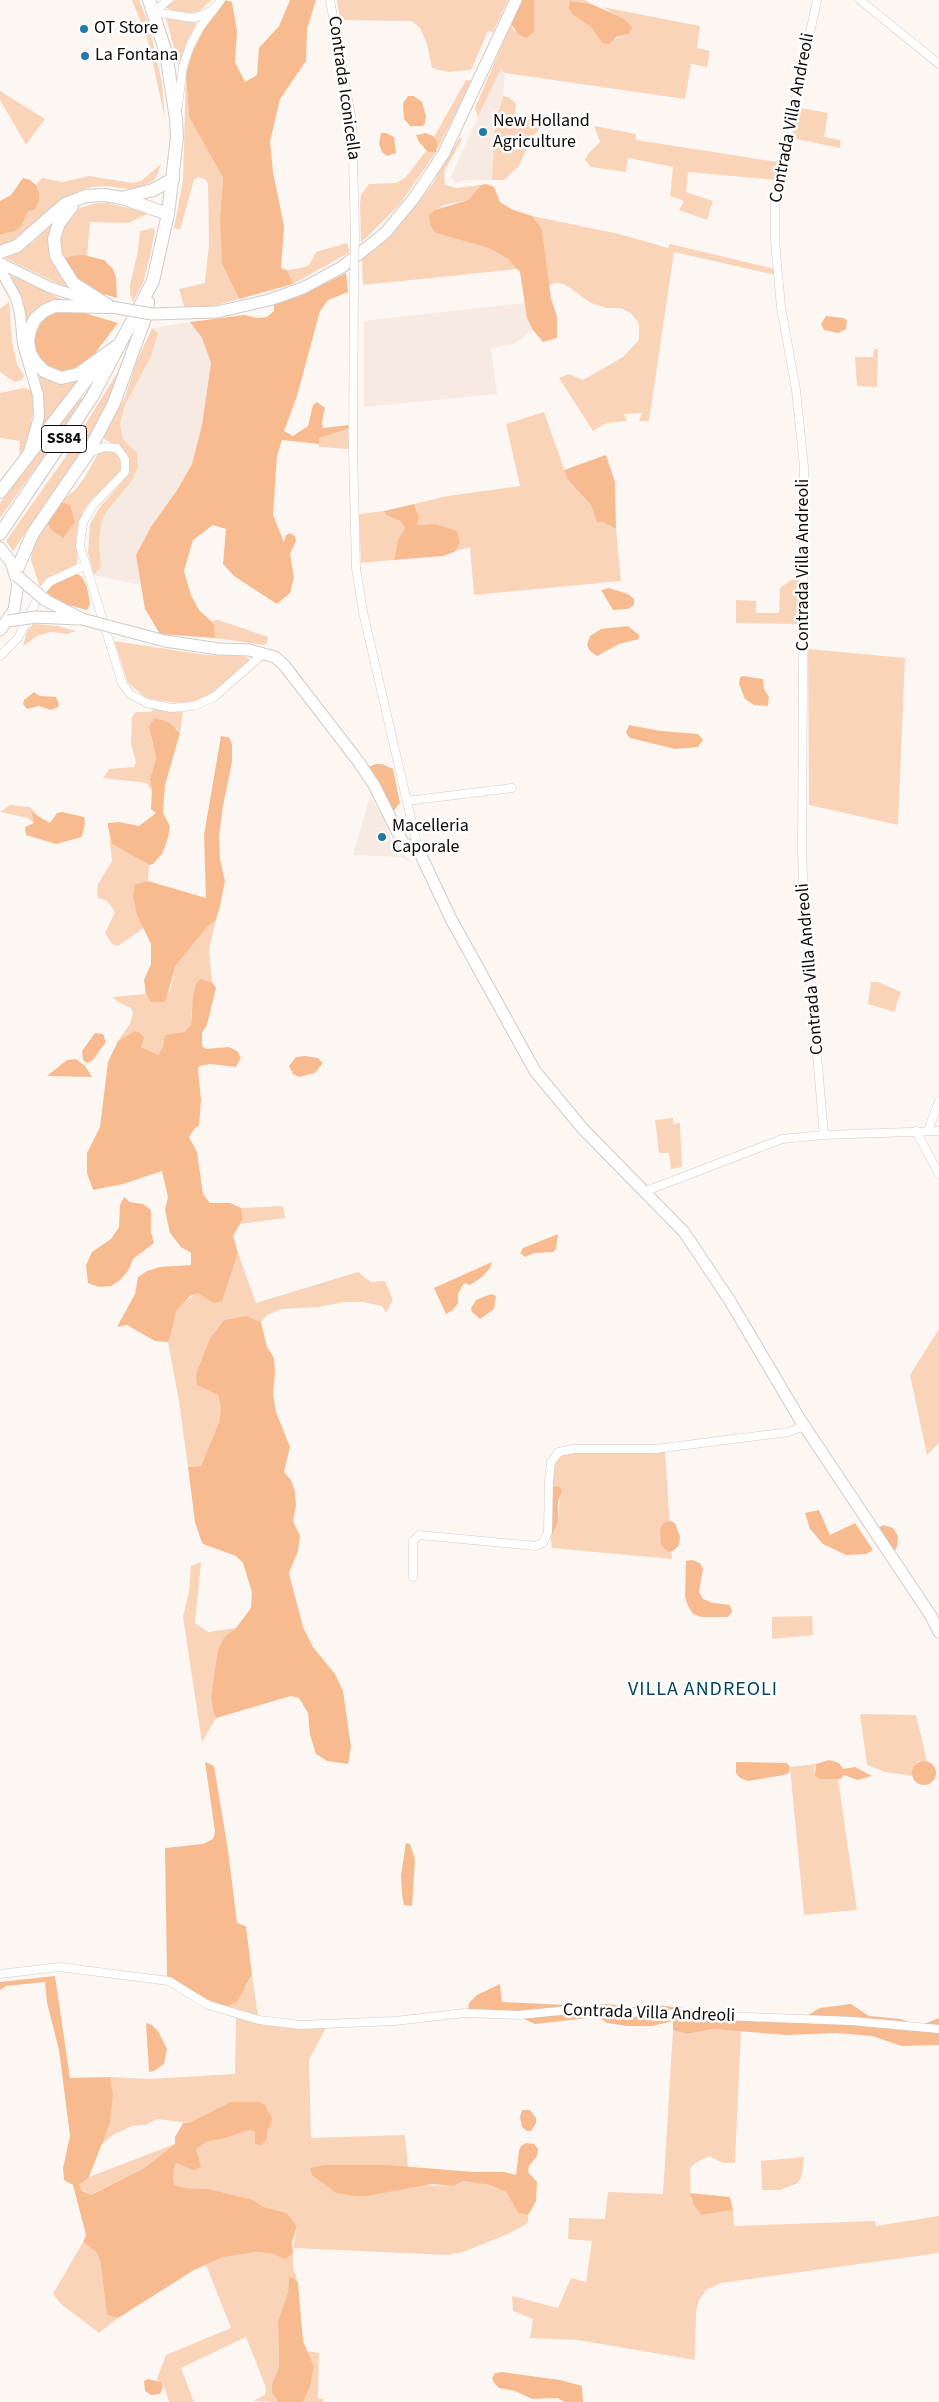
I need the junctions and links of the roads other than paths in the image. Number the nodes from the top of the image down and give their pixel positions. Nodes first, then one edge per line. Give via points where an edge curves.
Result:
1 (168, 0) edge
2 (221, 0) edge
3 (330, 0) edge
4 (516, 0) edge
5 (817, 0) edge
6 (860, 0) edge
7 (151, 6) edge
8 (213, 10) junction
9 (939, 64) edge
10 (176, 119) junction
11 (173, 179) junction
12 (97, 195) junction
13 (122, 198) junction
14 (168, 214) junction
15 (0, 252) edge
16 (0, 263) edge
17 (0, 269) edge
18 (153, 281) junction
19 (111, 307) junction
20 (122, 341) junction
21 (104, 358) junction
22 (88, 453) junction
23 (28, 457) junction
24 (0, 492) edge
25 (0, 534) edge
26 (0, 548) edge
27 (84, 566) junction
28 (16, 573) junction
29 (82, 619) junction
30 (4, 625) edge
31 (264, 653) junction
32 (0, 656) edge
33 (512, 788) dead end
34 (407, 801) junction
35 (418, 849) junction
36 (939, 1101) edge
37 (916, 1130) junction
38 (928, 1131) junction
39 (939, 1131) edge
40 (824, 1135) junction
41 (939, 1174) edge
42 (646, 1192) junction
43 (804, 1426) junction
44 (413, 1577) dead end
45 (939, 1632) edge
46 (0, 1974) edge
47 (939, 2029) edge

1 - 7 street
2 - 8 street
3 - 34 street, Contrada Iconicella, bridge via 352,121 356,568 363,612
4 - 19 main road, bridge via 444,153 386,232 342,267 303,288 217,312 152,314
5 - 40 street, Contrada Villa Andreoli via 775,194 775,241 804,467 802,851
6 - 9 street
7 - 8 street via 194,18
7 - 10 main road, SS84 via 166,53
8 - 10 street via 191,44 183,66
10 - 11 main road, SS84
11 - 13 main road via 153,190
11 - 14 main road, SS84
12 - 13 main road
12 - 15 main road via 65,204 18,246
12 - 19 main road via 68,209 60,223 54,248 73,283
13 - 14 main road
14 - 18 main road, SS84
16 - 19 street via 49,287
17 - 23 street via 16,298 23,344 38,395 39,417
18 - 20 main road, SS84
18 - 22 main road via 144,321 114,403
19 - 21 main road via 54,306 35,319 28,341 36,363 55,376 71,377
20 - 21 main road
20 - 25 main road, SS84 via 92,398
21 - 23 main road
22 - 27 street via 104,447 117,448 125,459 125,472 94,504 83,522 80,546
22 - 28 main road via 33,533
23 - 24 main road
26 - 28 main road
27 - 31 street via 122,683 130,694 147,703 171,708 194,706 214,697
27 - 32 street via 49,582 18,638
28 - 29 main road, bridge via 45,600
28 - 30 main road via 18,597
29 - 30 main road, bridge via 36,617
29 - 31 main road, bridge via 165,641
31 - 35 main road via 284,665 358,761 403,843
33 - 34 street
34 - 35 street, Contrada Iconicella
35 - 42 main road via 451,920 535,1070 583,1129
36 - 38 street
37 - 38 street
37 - 40 street
37 - 41 street
38 - 39 street
40 - 42 street via 782,1139
42 - 43 main road via 684,1232 730,1301
43 - 44 street via 789,1432 655,1449 573,1449 560,1452 551,1462 548,1532 543,1542 536,1546 419,1534 413,1541
43 - 45 main road
46 - 47 street, Contrada Villa Andreoli via 59,1967 169,1981 208,2005 259,2020 300,2025 465,2013 519,2015 570,2010 852,2021

